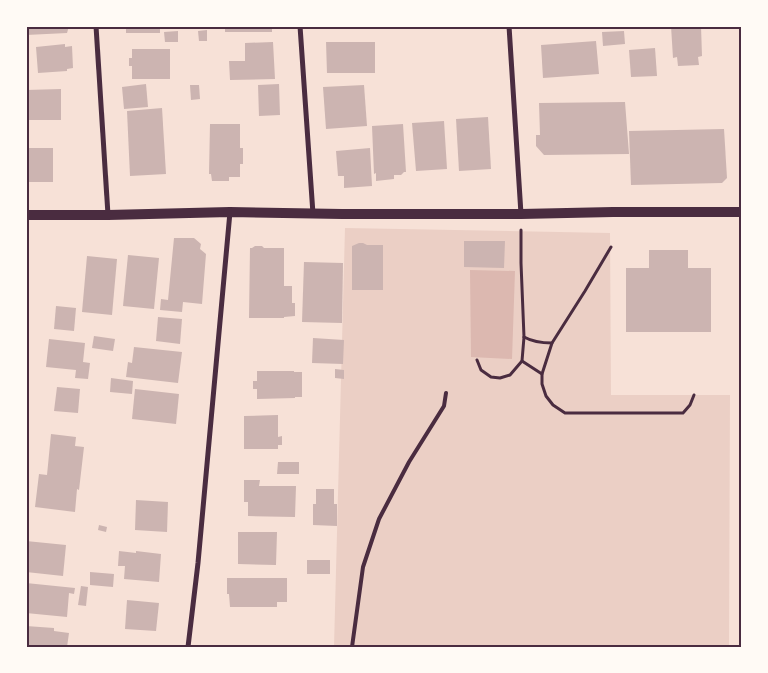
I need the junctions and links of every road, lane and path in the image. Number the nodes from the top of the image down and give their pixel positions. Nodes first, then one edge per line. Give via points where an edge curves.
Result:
1 (96, 26) edge
2 (300, 26) edge
3 (509, 26) edge
4 (230, 212) junction
5 (742, 212) edge
6 (313, 214) junction
7 (521, 214) junction
8 (26, 215) edge
9 (108, 215) junction
10 (611, 247) dead end
11 (524, 336) junction
12 (552, 343) junction
13 (477, 360) dead end
14 (522, 360) junction
15 (542, 374) junction
16 (446, 393) dead end
17 (694, 395) dead end
18 (188, 647) edge
19 (352, 647) edge

1 - 9 street
2 - 6 street
3 - 7 street
4 - 6 main road
4 - 9 main road
4 - 18 street
5 - 7 main road
6 - 7 main road
7 - 11 path
8 - 9 main road
10 - 12 path
11 - 12 path
11 - 14 path
12 - 15 path
13 - 14 path via 481,370 491,377 500,378 510,375
14 - 15 path
15 - 17 path via 546,396 565,413 683,413
16 - 19 lane via 444,406 379,519 363,567

